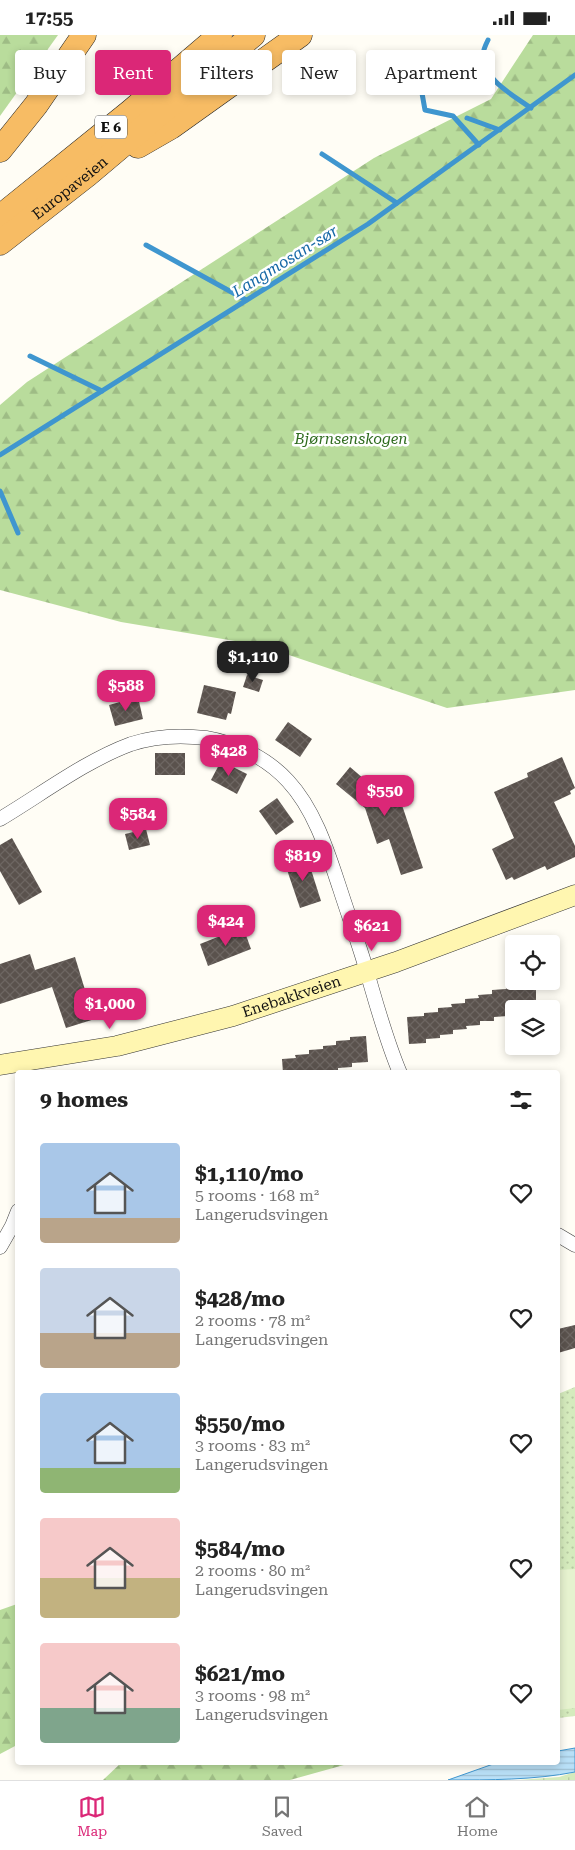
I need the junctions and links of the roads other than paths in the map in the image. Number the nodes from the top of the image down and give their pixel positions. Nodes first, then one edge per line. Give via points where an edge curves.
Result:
1 (84, 35) edge
2 (220, 35) edge
3 (253, 35) edge
4 (300, 35) edge
5 (0, 150) edge
6 (87, 175) junction
7 (0, 217) edge
8 (0, 243) edge
9 (0, 819) edge
10 (575, 895) edge
11 (367, 972) junction
12 (0, 1065) edge
13 (399, 1070) edge
14 (15, 1218) edge
15 (560, 1236) edge
16 (575, 1245) edge
17 (0, 1247) edge

1 - 5 highway via 36,105
2 - 7 highway, Europaveien / E 6
3 - 6 highway, Europaveien / E 6
4 - 6 highway, E 6 via 171,127
6 - 8 highway, Europaveien / E 6
9 - 11 street via 66,778 132,744 161,737 188,736 236,746 263,761 288,781 304,803 334,869
10 - 11 main road, Enebakkveien
11 - 12 main road, Enebakkveien via 162,1036 90,1052
11 - 13 street via 386,1040
14 - 17 street
15 - 16 street

